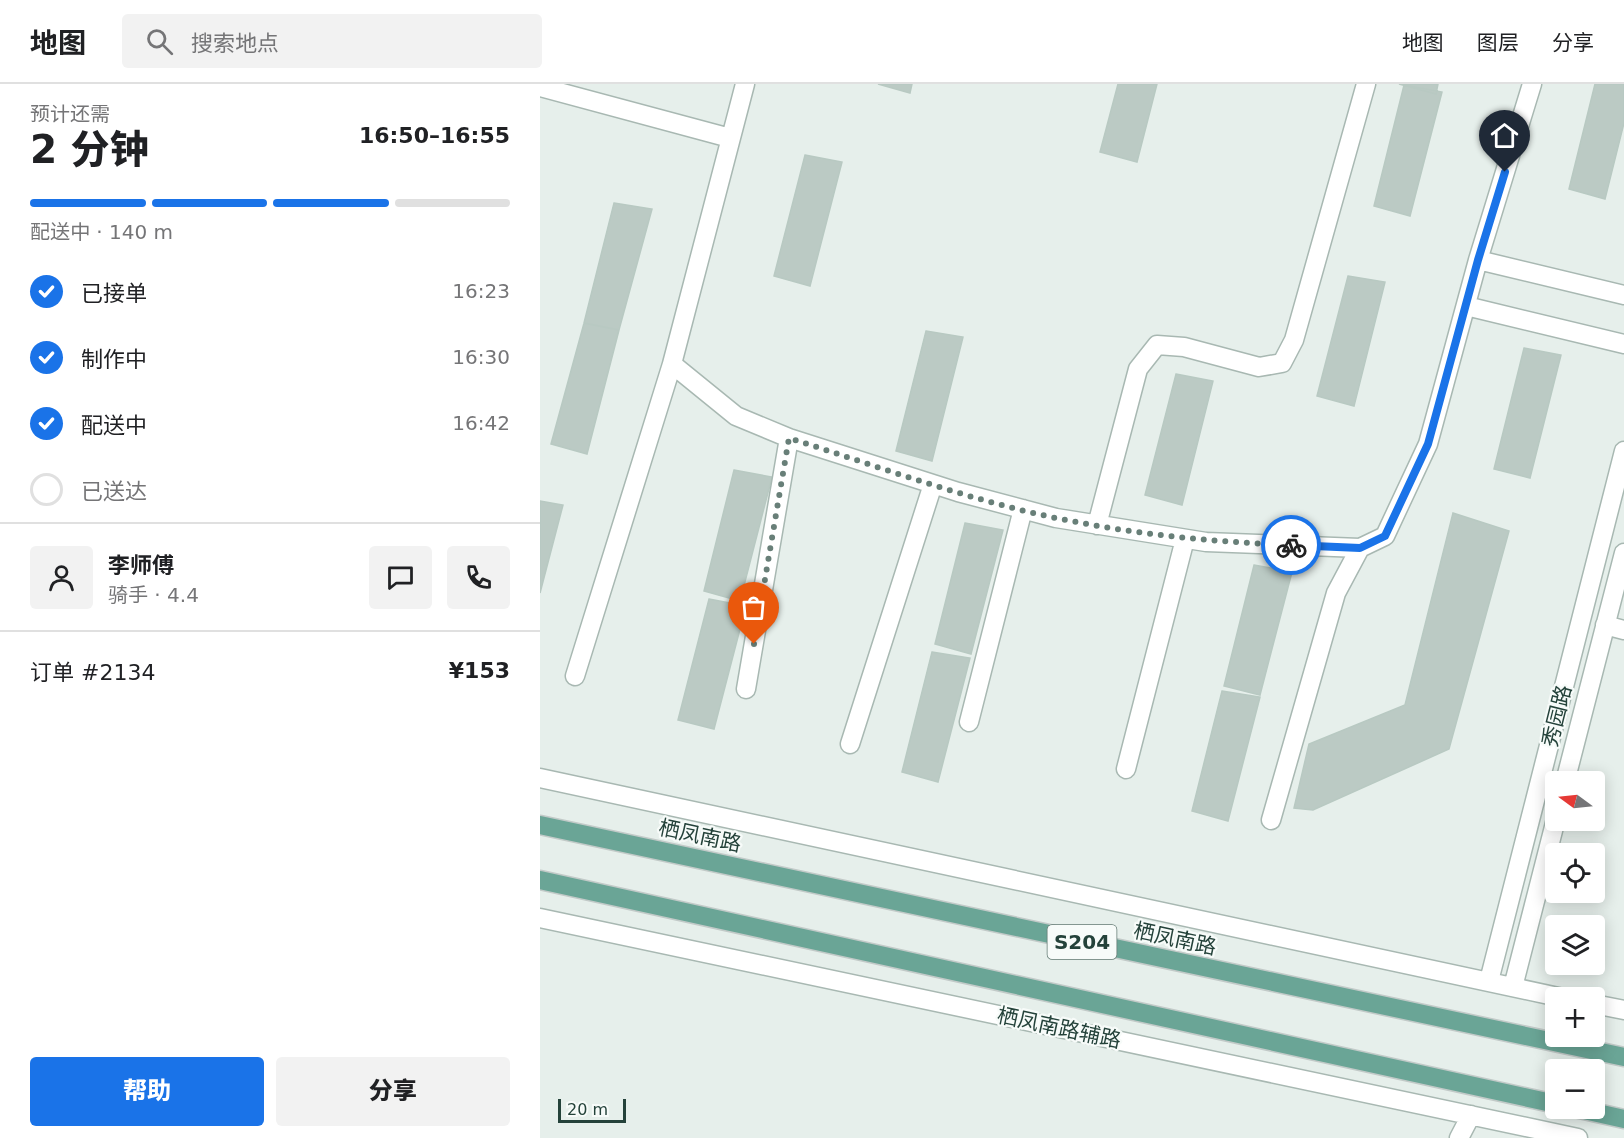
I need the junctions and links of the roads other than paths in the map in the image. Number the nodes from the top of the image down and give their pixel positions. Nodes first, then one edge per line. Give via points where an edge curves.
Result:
1 (745, 84) edge
2 (1366, 84) edge
3 (1532, 84) edge
4 (540, 87) edge
5 (730, 138) junction
6 (1478, 260) junction
7 (1624, 295) edge
8 (1466, 306) junction
9 (1624, 344) edge
10 (672, 363) junction
11 (789, 438) junction
12 (1624, 451) edge
13 (933, 484) junction
14 (1023, 509) junction
15 (1097, 525) junction
16 (1185, 539) junction
17 (1360, 548) junction
18 (1624, 553) edge
19 (1605, 625) junction
20 (1624, 630) edge
21 (575, 676) dead end
22 (746, 689) dead end
23 (969, 722) dead end
24 (850, 744) dead end
25 (1126, 770) dead end
26 (1568, 771) edge
27 (540, 778) edge
28 (1271, 820) dead end
29 (540, 825) edge
30 (1553, 831) edge
31 (540, 880) edge
32 (540, 918) edge
33 (1489, 981) junction
34 (1513, 987) junction
35 (1545, 994) edge
36 (1605, 1007) edge
37 (1624, 1011) edge
38 (1624, 1058) edge
39 (1545, 1102) edge
40 (1471, 1115) junction
41 (1605, 1115) edge
42 (1624, 1119) edge
43 (1459, 1138) edge
44 (1578, 1138) edge

1 - 5 street
2 - 15 street via 1293,340 1282,363 1259,367 1184,347 1157,345 1138,369
3 - 6 street
4 - 5 street
5 - 10 street
6 - 7 street
6 - 8 street
8 - 9 street
8 - 17 street via 1428,444 1385,536
10 - 11 street via 736,416
10 - 21 street
11 - 13 street
11 - 22 street
12 - 33 street, 秀园路
13 - 14 street
13 - 24 street
14 - 15 street
14 - 23 street
15 - 16 street
16 - 17 street
16 - 25 street
17 - 28 street via 1336,593
18 - 19 street, 秀园路
19 - 20 street
19 - 26 street, 秀园路
27 - 33 street
29 - 38 main road, 栖凤南路 / S204
30 - 34 street
31 - 39 main road
32 - 40 street, 栖凤南路辅路
33 - 34 street
34 - 35 street
36 - 37 street
40 - 43 street
40 - 44 street, 栖凤南路辅路
41 - 42 main road

